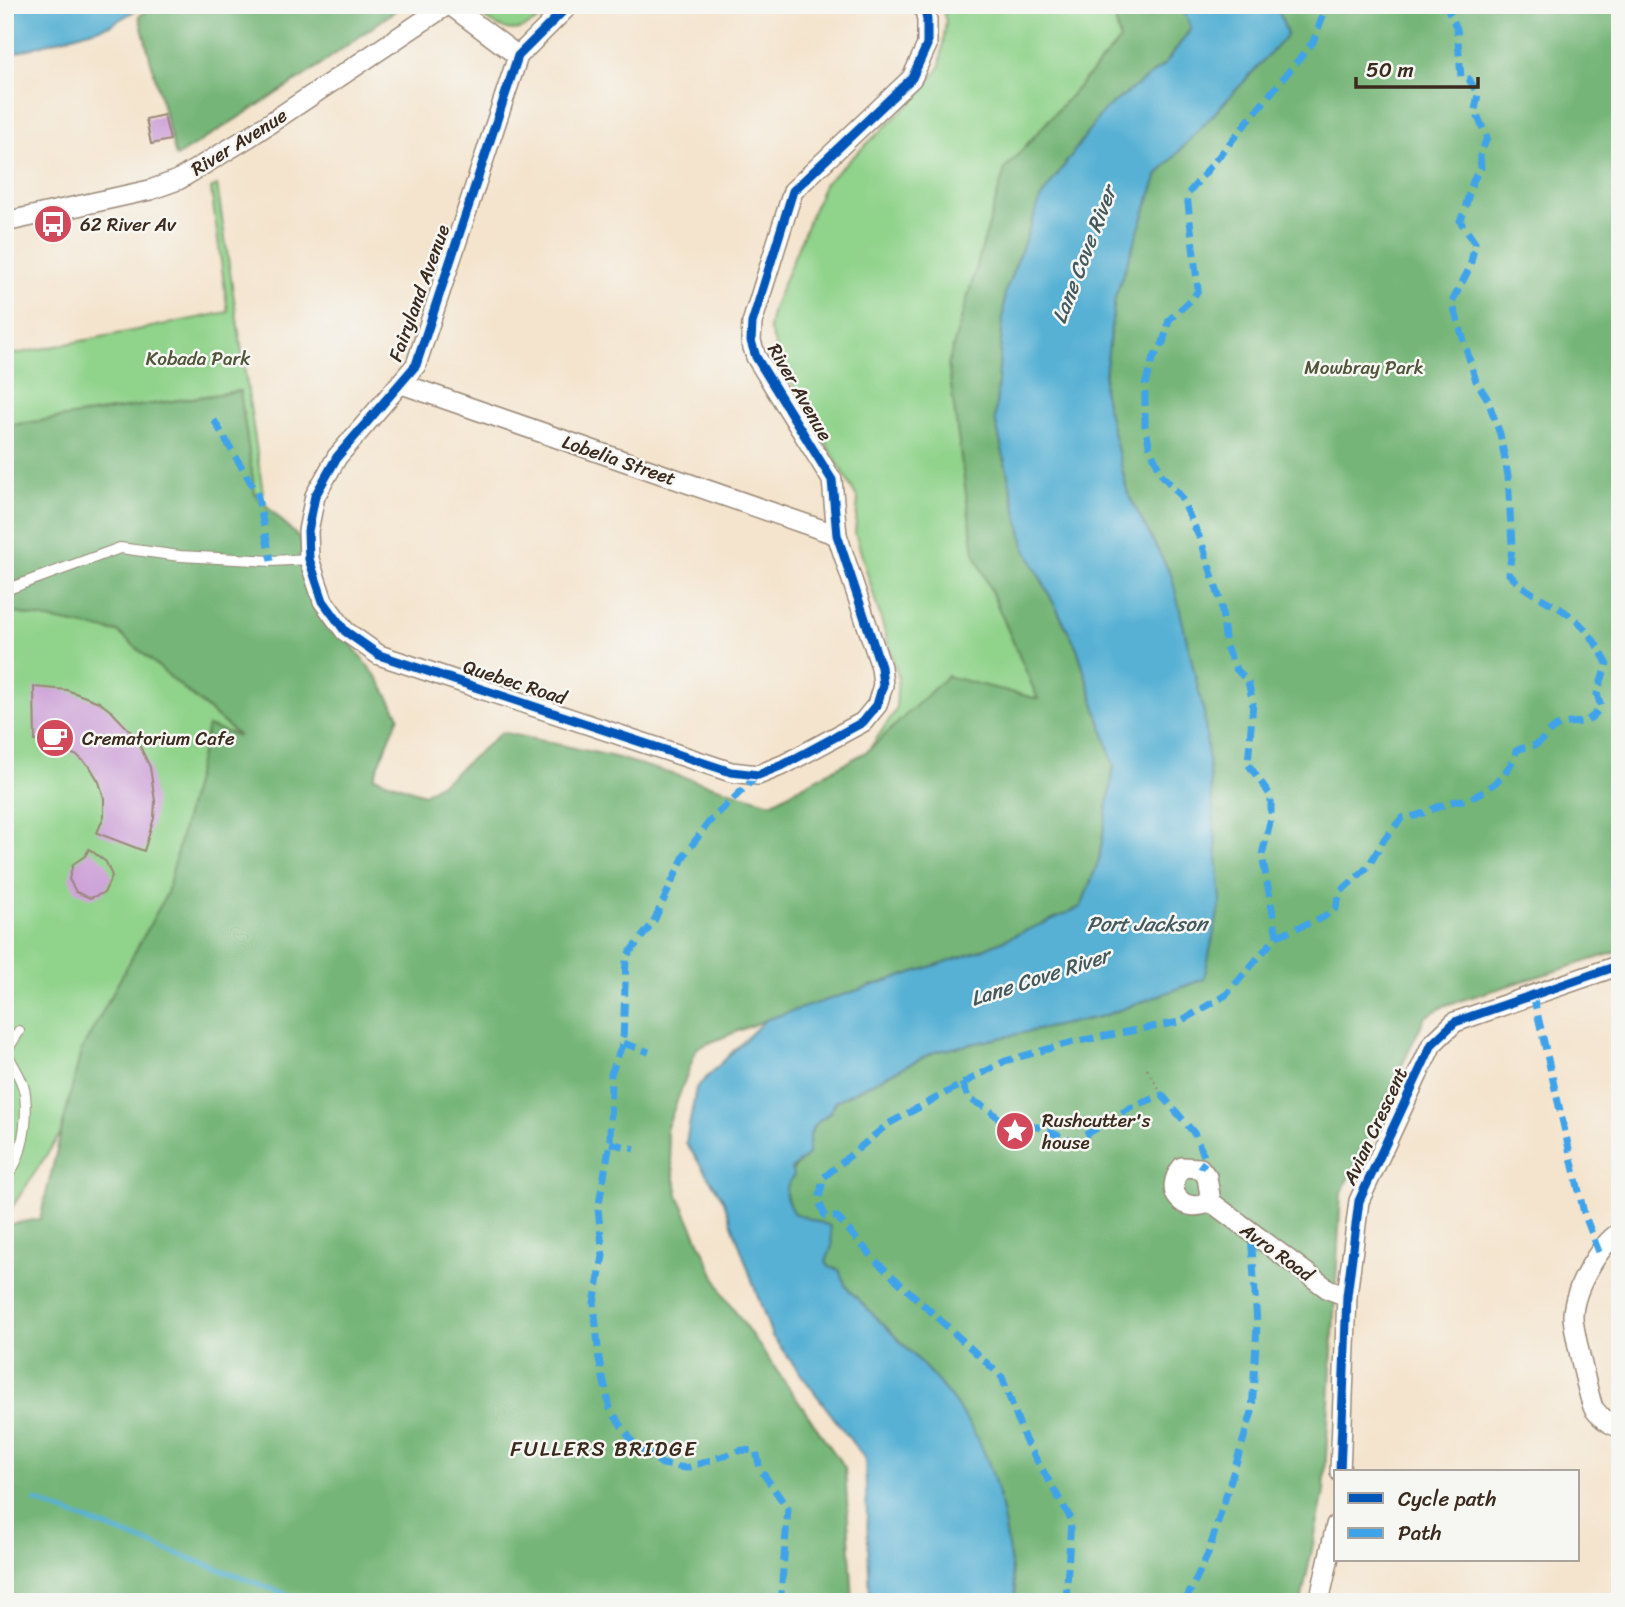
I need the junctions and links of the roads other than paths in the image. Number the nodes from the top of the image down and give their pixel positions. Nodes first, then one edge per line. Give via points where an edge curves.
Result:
1 (449, 5) edge
2 (569, 5) edge
3 (924, 5) edge
4 (517, 56) junction
5 (5, 222) edge
6 (402, 384) junction
7 (837, 535) junction
8 (309, 559) junction
9 (5, 590) edge
10 (758, 775) joint
11 (1620, 965) edge
12 (19, 1031) dead end
13 (6, 1053) edge
14 (5, 1179) edge
15 (1211, 1202) dead end
16 (1620, 1232) edge
17 (1347, 1296) junction
18 (1620, 1427) edge
19 (1340, 1470) edge
20 (1334, 1534) edge
21 (1319, 1602) edge

1 - 4 street
1 - 5 street, River Avenue via 178,180
2 - 4 street
3 - 7 street, River Avenue via 927,45 912,78 793,191 751,323 756,356 832,480
4 - 6 street, Fairyland Avenue via 416,365
6 - 7 street, Lobelia Street
6 - 8 street, Fairyland Avenue via 337,457 315,496 307,531
7 - 10 street, River Avenue via 881,667 881,694 863,722
8 - 9 lane via 180,556 120,548
8 - 10 street, Quebec Road via 323,601 345,631 379,655 731,772
11 - 17 street, Avian Crescent via 1455,1022 1432,1044 1359,1201
12 - 13 lane
13 - 14 lane via 25,1095 18,1161
15 - 17 street, Avro Road via 1328,1289
16 - 18 street via 1599,1252 1573,1315 1592,1407 1611,1426
17 - 19 street, Avian Crescent
20 - 21 street

